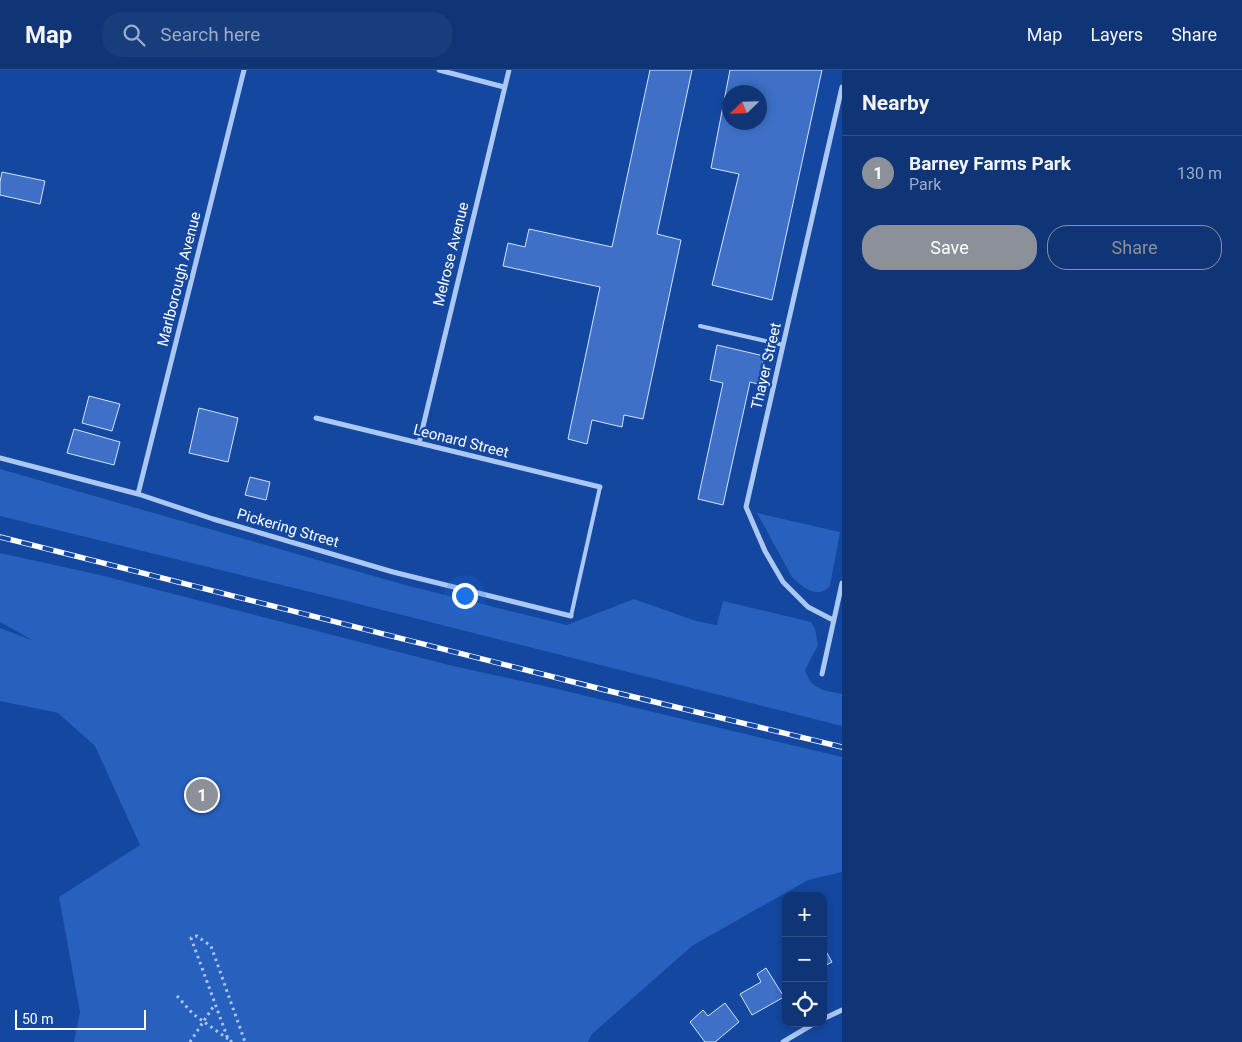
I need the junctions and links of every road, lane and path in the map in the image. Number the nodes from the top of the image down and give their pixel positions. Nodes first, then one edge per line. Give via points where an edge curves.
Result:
1 (244, 70) edge
2 (439, 70) edge
3 (508, 70) edge
4 (504, 87) junction
5 (842, 87) edge
6 (700, 326) dead end
7 (784, 345) junction
8 (316, 418) dead end
9 (419, 443) junction
10 (0, 458) edge
11 (600, 487) joint
12 (138, 494) junction
13 (842, 583) edge
14 (571, 616) joint
15 (833, 620) junction
16 (822, 674) dead end
17 (177, 996) dead end
18 (215, 1003) junction
19 (842, 1010) edge
20 (827, 1017) edge
21 (204, 1020) junction
22 (808, 1027) edge
23 (228, 1039) junction
24 (190, 1042) edge
25 (232, 1042) edge
26 (245, 1042) edge
27 (783, 1042) edge

1 - 12 street, Marlborough Avenue
2 - 4 street
3 - 4 street, Melrose Avenue
4 - 9 street, Melrose Avenue
5 - 7 street, Thayer Street
6 - 7 lane
7 - 15 street, Thayer Street via 746,507 783,582 808,607
8 - 9 street, Leonard Street
9 - 11 street, Leonard Street
10 - 12 street, Pickering Street
11 - 14 lane
12 - 14 street, Pickering Street via 393,572
13 - 15 street
15 - 16 street
17 - 21 path via 193,1014
18 - 21 path
18 - 23 path
18 - 26 path via 191,938 197,936 211,946
19 - 20 street
21 - 23 path
21 - 24 path
22 - 27 street
23 - 25 path

